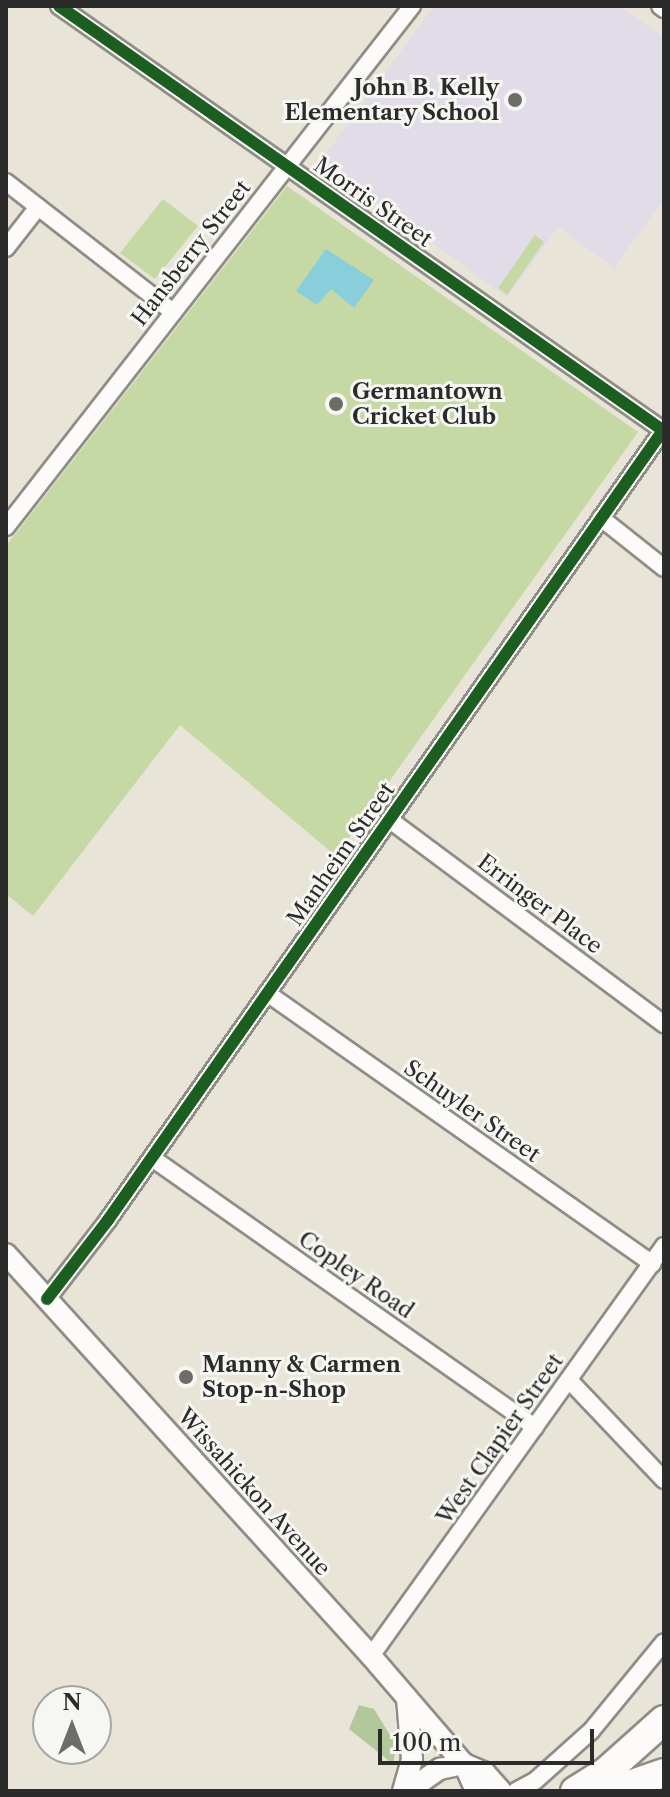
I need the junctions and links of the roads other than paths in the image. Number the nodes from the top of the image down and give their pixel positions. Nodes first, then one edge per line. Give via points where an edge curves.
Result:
1 (59, 6) edge
2 (412, 6) edge
3 (287, 166) junction
4 (6, 182) edge
5 (38, 207) junction
6 (6, 248) edge
7 (173, 312) junction
8 (664, 430) edge
9 (601, 518) junction
10 (6, 527) edge
11 (664, 568) edge
12 (390, 820) junction
13 (267, 993) junction
14 (664, 1024) edge
15 (152, 1158) junction
16 (664, 1246) edge
17 (6, 1254) edge
18 (652, 1264) junction
19 (47, 1299) junction
20 (569, 1380) junction
21 (535, 1427) junction
22 (664, 1480) edge
23 (664, 1642) edge
24 (371, 1656) junction
25 (407, 1698) junction
26 (664, 1720) edge
27 (464, 1764) junction
28 (664, 1773) edge
29 (406, 1791) edge
30 (476, 1791) edge
31 (501, 1791) edge
32 (516, 1791) edge
33 (575, 1791) edge
34 (612, 1791) edge

1 - 3 street, Morris Street
2 - 3 street, Hansberry Street
3 - 7 street, Hansberry Street
3 - 8 street, Morris Street
4 - 5 street
5 - 6 street
5 - 7 street
7 - 10 street, Hansberry Street
8 - 9 street, Manheim Street
9 - 11 street
9 - 12 street, Manheim Street
12 - 13 street, Manheim Street
12 - 14 street, Erringer Place
13 - 15 street, Manheim Street
13 - 18 street, Schuyler Street
15 - 19 street, Manheim Street
15 - 21 street, Copley Road
16 - 18 street, West Clapier Street
17 - 19 street, Wissahickon Avenue
18 - 20 street, West Clapier Street
19 - 24 street, Wissahickon Avenue
20 - 21 street, West Clapier Street
20 - 22 street
21 - 24 street, West Clapier Street
23 - 32 street via 591,1731 535,1781
24 - 25 street, Wissahickon Avenue
25 - 27 street, Wissahickon Avenue
25 - 29 street via 413,1750
26 - 33 highway via 608,1770
27 - 29 street via 440,1769
27 - 30 street, Wissahickon Avenue
27 - 31 street, Wissahickon Avenue via 485,1773
28 - 34 highway

